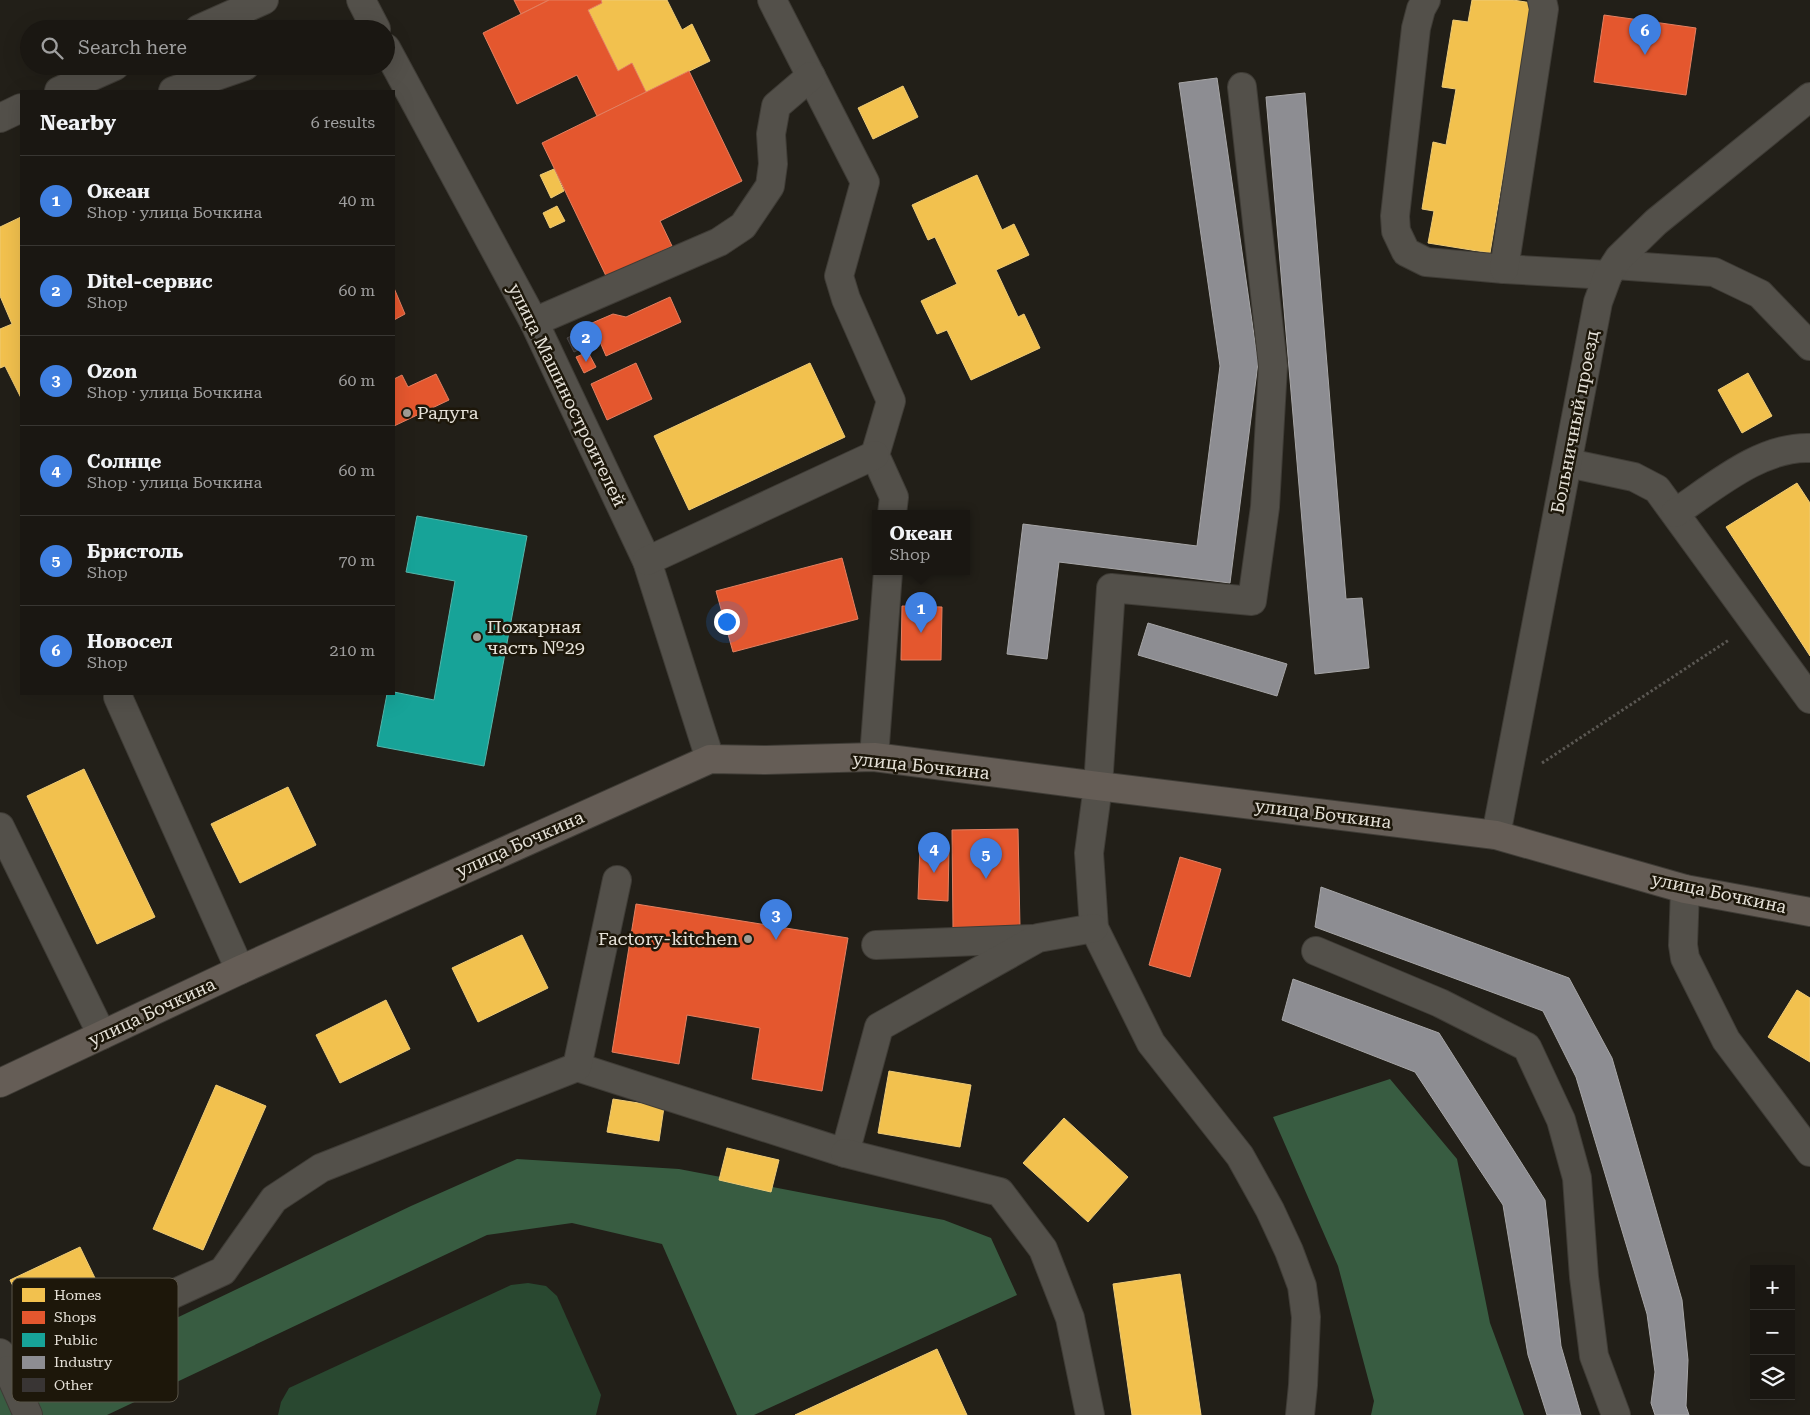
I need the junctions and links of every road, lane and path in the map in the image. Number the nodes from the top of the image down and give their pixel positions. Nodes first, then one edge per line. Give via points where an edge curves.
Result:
1 (264, 0) edge
2 (772, 0) edge
3 (1426, 0) edge
4 (1542, 0) edge
5 (219, 20) edge
6 (395, 65) edge
7 (96, 75) edge
8 (219, 75) edge
9 (811, 76) junction
10 (1242, 87) dead end
11 (62, 90) edge
12 (176, 90) edge
13 (1810, 97) edge
14 (20, 108) edge
15 (0, 118) edge
16 (1504, 269) junction
17 (1611, 270) junction
18 (534, 322) junction
19 (1810, 346) edge
20 (1810, 448) edge
21 (875, 455) junction
22 (1568, 463) junction
23 (892, 510) edge
24 (1675, 513) junction
25 (648, 561) junction
26 (888, 575) edge
27 (1755, 624) junction
28 (118, 698) dead end
29 (1810, 700) edge
30 (874, 757) junction
31 (710, 759) junction
32 (1098, 786) junction
33 (1504, 787) junction
34 (0, 827) edge
35 (1496, 835) junction
36 (617, 880) dead end
37 (1685, 889) junction
38 (1810, 912) edge
39 (1094, 928) junction
40 (1038, 938) junction
41 (876, 945) dead end
42 (1316, 951) dead end
43 (240, 970) junction
44 (102, 1035) junction
45 (577, 1067) junction
46 (0, 1083) edge
47 (1810, 1152) edge
48 (845, 1153) junction
49 (178, 1289) edge
50 (4, 1361) edge
51 (12, 1379) edge
52 (22, 1402) edge
53 (28, 1415) edge
54 (1090, 1415) edge
55 (1300, 1415) edge
56 (1616, 1415) edge

1 - 5 street
2 - 9 street
3 - 16 street via 1416,28 1396,231 1406,252 1426,262
4 - 16 street via 1544,9
6 - 18 street, улица Машиностроителей
7 - 11 street
8 - 12 street
9 - 18 street via 776,106 771,134 773,164 770,186 743,226 719,242
9 - 21 street via 865,182 839,276 891,401
10 - 32 street via 1273,366 1265,507 1252,601 1111,588
13 - 17 street, Больничный проезд via 1656,222
14 - 15 street
16 - 17 street
17 - 19 street via 1714,272 1760,294
17 - 22 street, Больничный проезд via 1598,302
18 - 25 street, улица Машиностроителей
20 - 24 street via 1797,447 1753,461
21 - 23 street via 894,497
21 - 25 street
22 - 24 street via 1634,477 1657,489
22 - 33 street, Больничный проезд
24 - 27 street
25 - 31 street, улица Машиностроителей
26 - 30 street
27 - 29 street
27 - 33 path
28 - 43 street
30 - 31 main road, улица Бочкина
30 - 32 main road, улица Бочкина
31 - 43 main road, улица Бочкина
32 - 35 main road, улица Бочкина
32 - 39 street via 1089,853
33 - 35 street, Больничный проезд
34 - 44 street
35 - 37 main road, улица Бочкина
36 - 45 street
37 - 38 main road, улица Бочкина
37 - 47 street via 1685,958 1726,1040
39 - 40 street
39 - 55 street via 1151,1043 1240,1156 1290,1250 1302,1286 1306,1317
40 - 41 street
40 - 48 street via 879,1027
42 - 56 street via 1440,1003 1527,1047 1561,1120 1577,1178 1594,1356
43 - 44 main road, улица Бочкина
44 - 46 main road, улица Бочкина
45 - 48 street
45 - 49 street via 321,1168 274,1199 223,1271
48 - 54 street via 1000,1192 1043,1249 1070,1318
50 - 51 street
52 - 53 street

